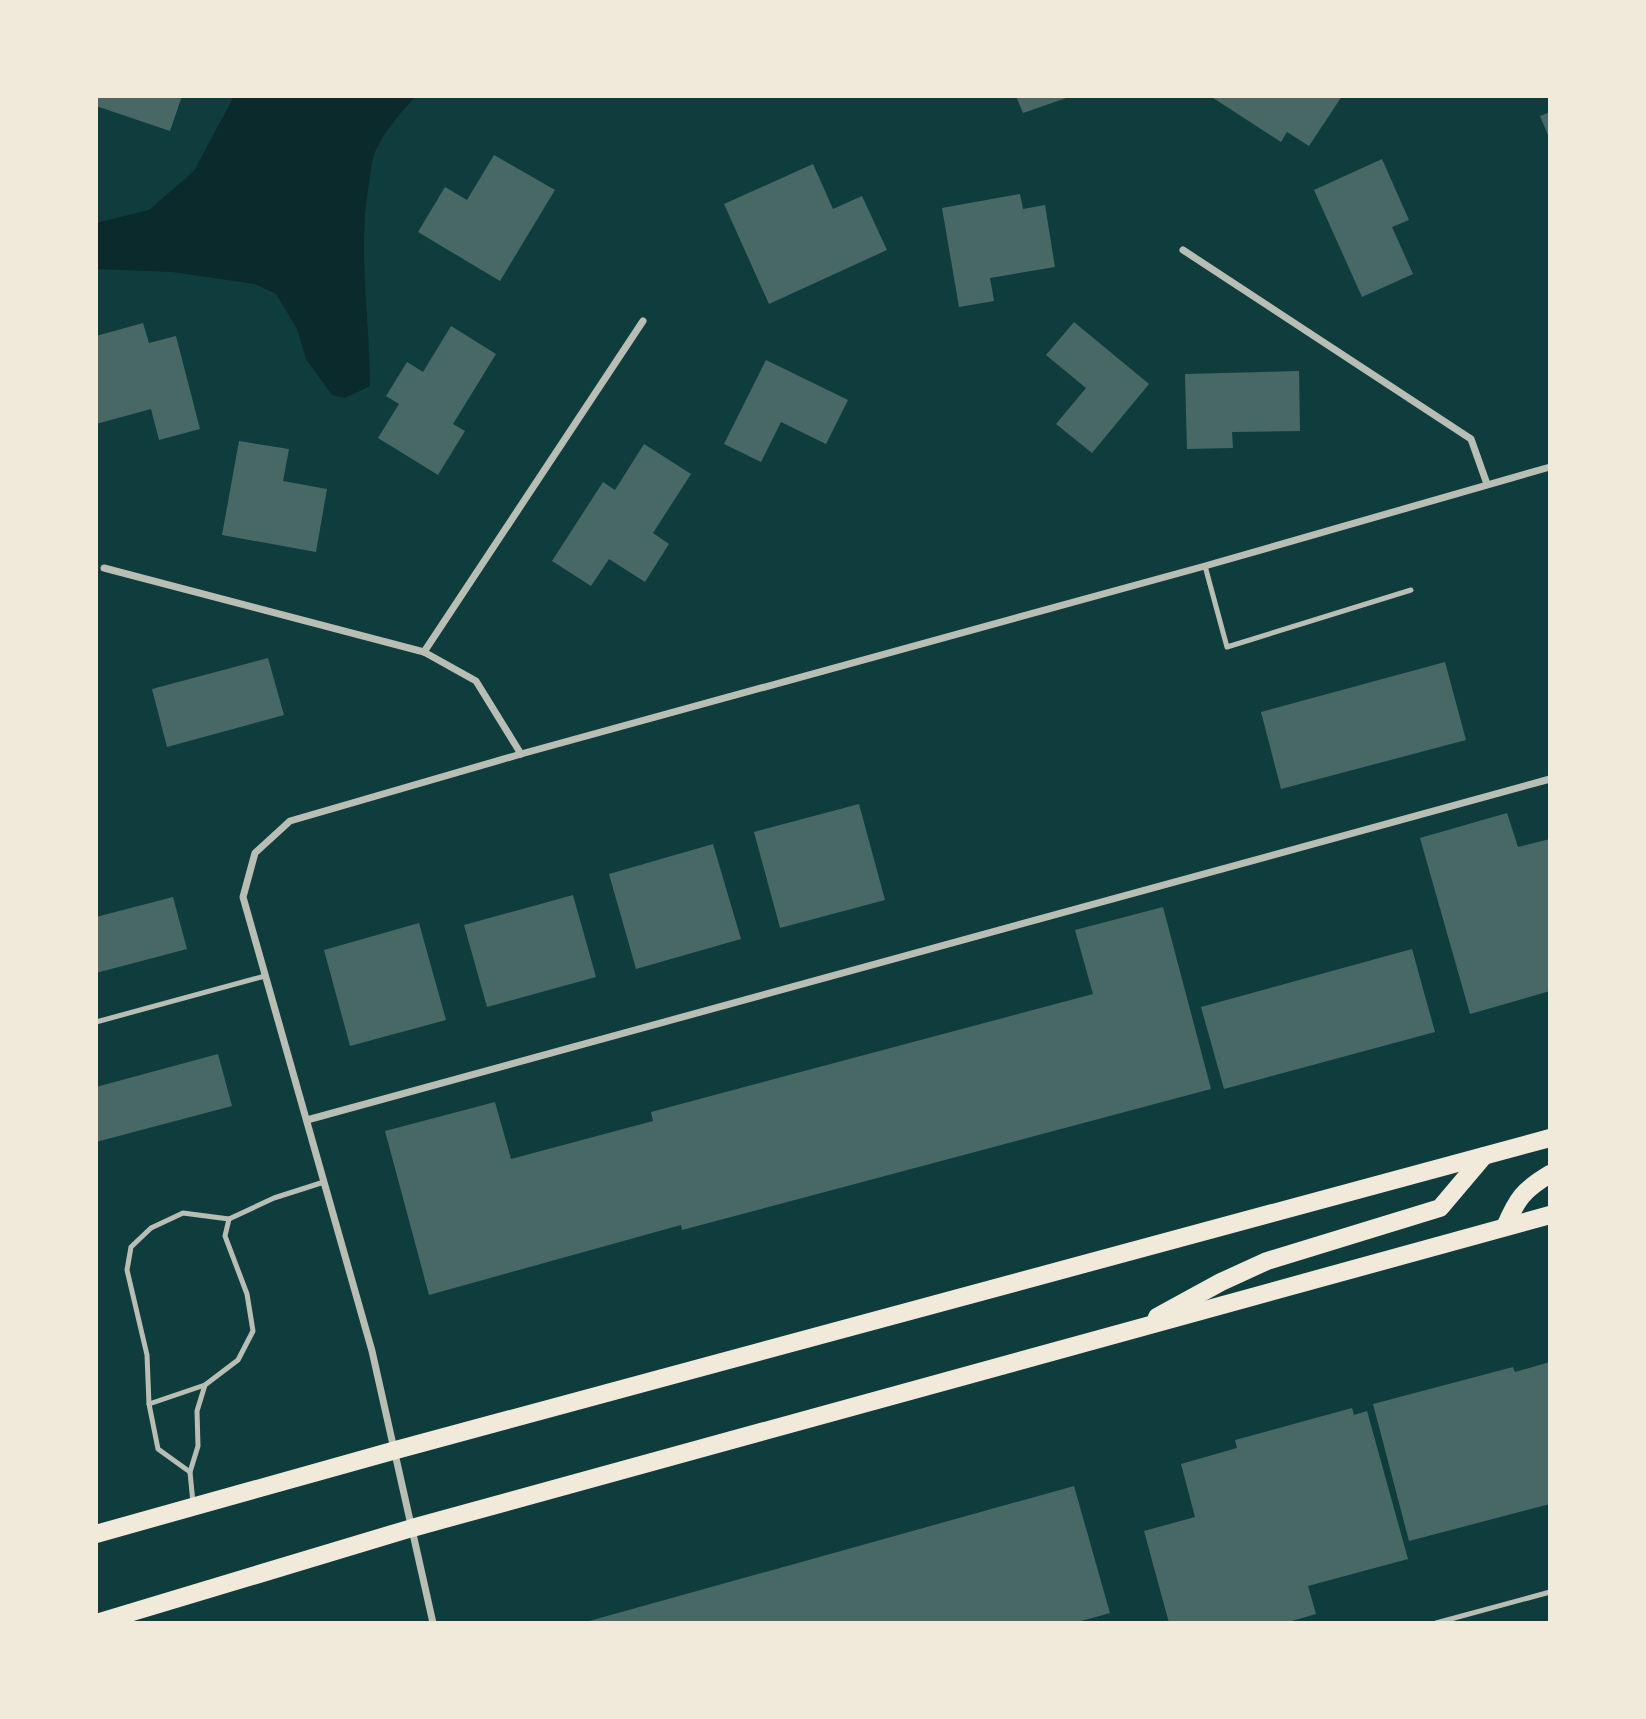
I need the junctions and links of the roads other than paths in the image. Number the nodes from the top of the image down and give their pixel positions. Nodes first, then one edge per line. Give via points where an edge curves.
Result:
1 (1183, 250) dead end
2 (643, 321) dead end
3 (1550, 467) edge
4 (1487, 484) junction
5 (1205, 566) junction
6 (104, 568) dead end
7 (1411, 590) dead end
8 (424, 652) junction
9 (522, 754) junction
10 (1550, 779) edge
11 (265, 976) junction
12 (96, 1021) edge
13 (307, 1120) junction
14 (1550, 1138) edge
15 (1484, 1156) junction
16 (1550, 1174) edge
17 (324, 1182) junction
18 (1550, 1215) edge
19 (229, 1219) junction
20 (1505, 1227) junction
21 (1129, 1332) junction
22 (205, 1385) junction
23 (149, 1404) junction
24 (396, 1450) junction
25 (190, 1472) junction
26 (194, 1507) junction
27 (412, 1528) junction
28 (96, 1534) edge
29 (1550, 1592) edge
30 (117, 1620) edge
31 (96, 1623) edge
32 (433, 1623) edge
33 (1436, 1623) edge

1 - 4 street via 1471,439
2 - 8 street
3 - 4 street
4 - 5 street
5 - 7 lane via 1227,647
5 - 9 street
6 - 8 street
8 - 9 street via 476,681
9 - 11 street via 290,821 255,853 243,897
10 - 13 street
11 - 12 lane
11 - 13 street
13 - 17 street
14 - 15 main road
15 - 21 main road via 1440,1208 1268,1261
15 - 24 main road
16 - 20 main road via 1528,1186
17 - 19 lane
17 - 24 street
18 - 20 main road
19 - 22 lane via 225,1236 247,1294 253,1331 238,1360
19 - 23 lane via 183,1213 151,1228 131,1247 127,1270 147,1354
20 - 21 main road
21 - 27 main road
22 - 23 lane
22 - 25 lane
23 - 25 lane via 158,1449
24 - 26 main road
24 - 27 street
25 - 26 lane
26 - 28 main road
27 - 30 main road
27 - 32 street
29 - 33 lane
30 - 31 main road

